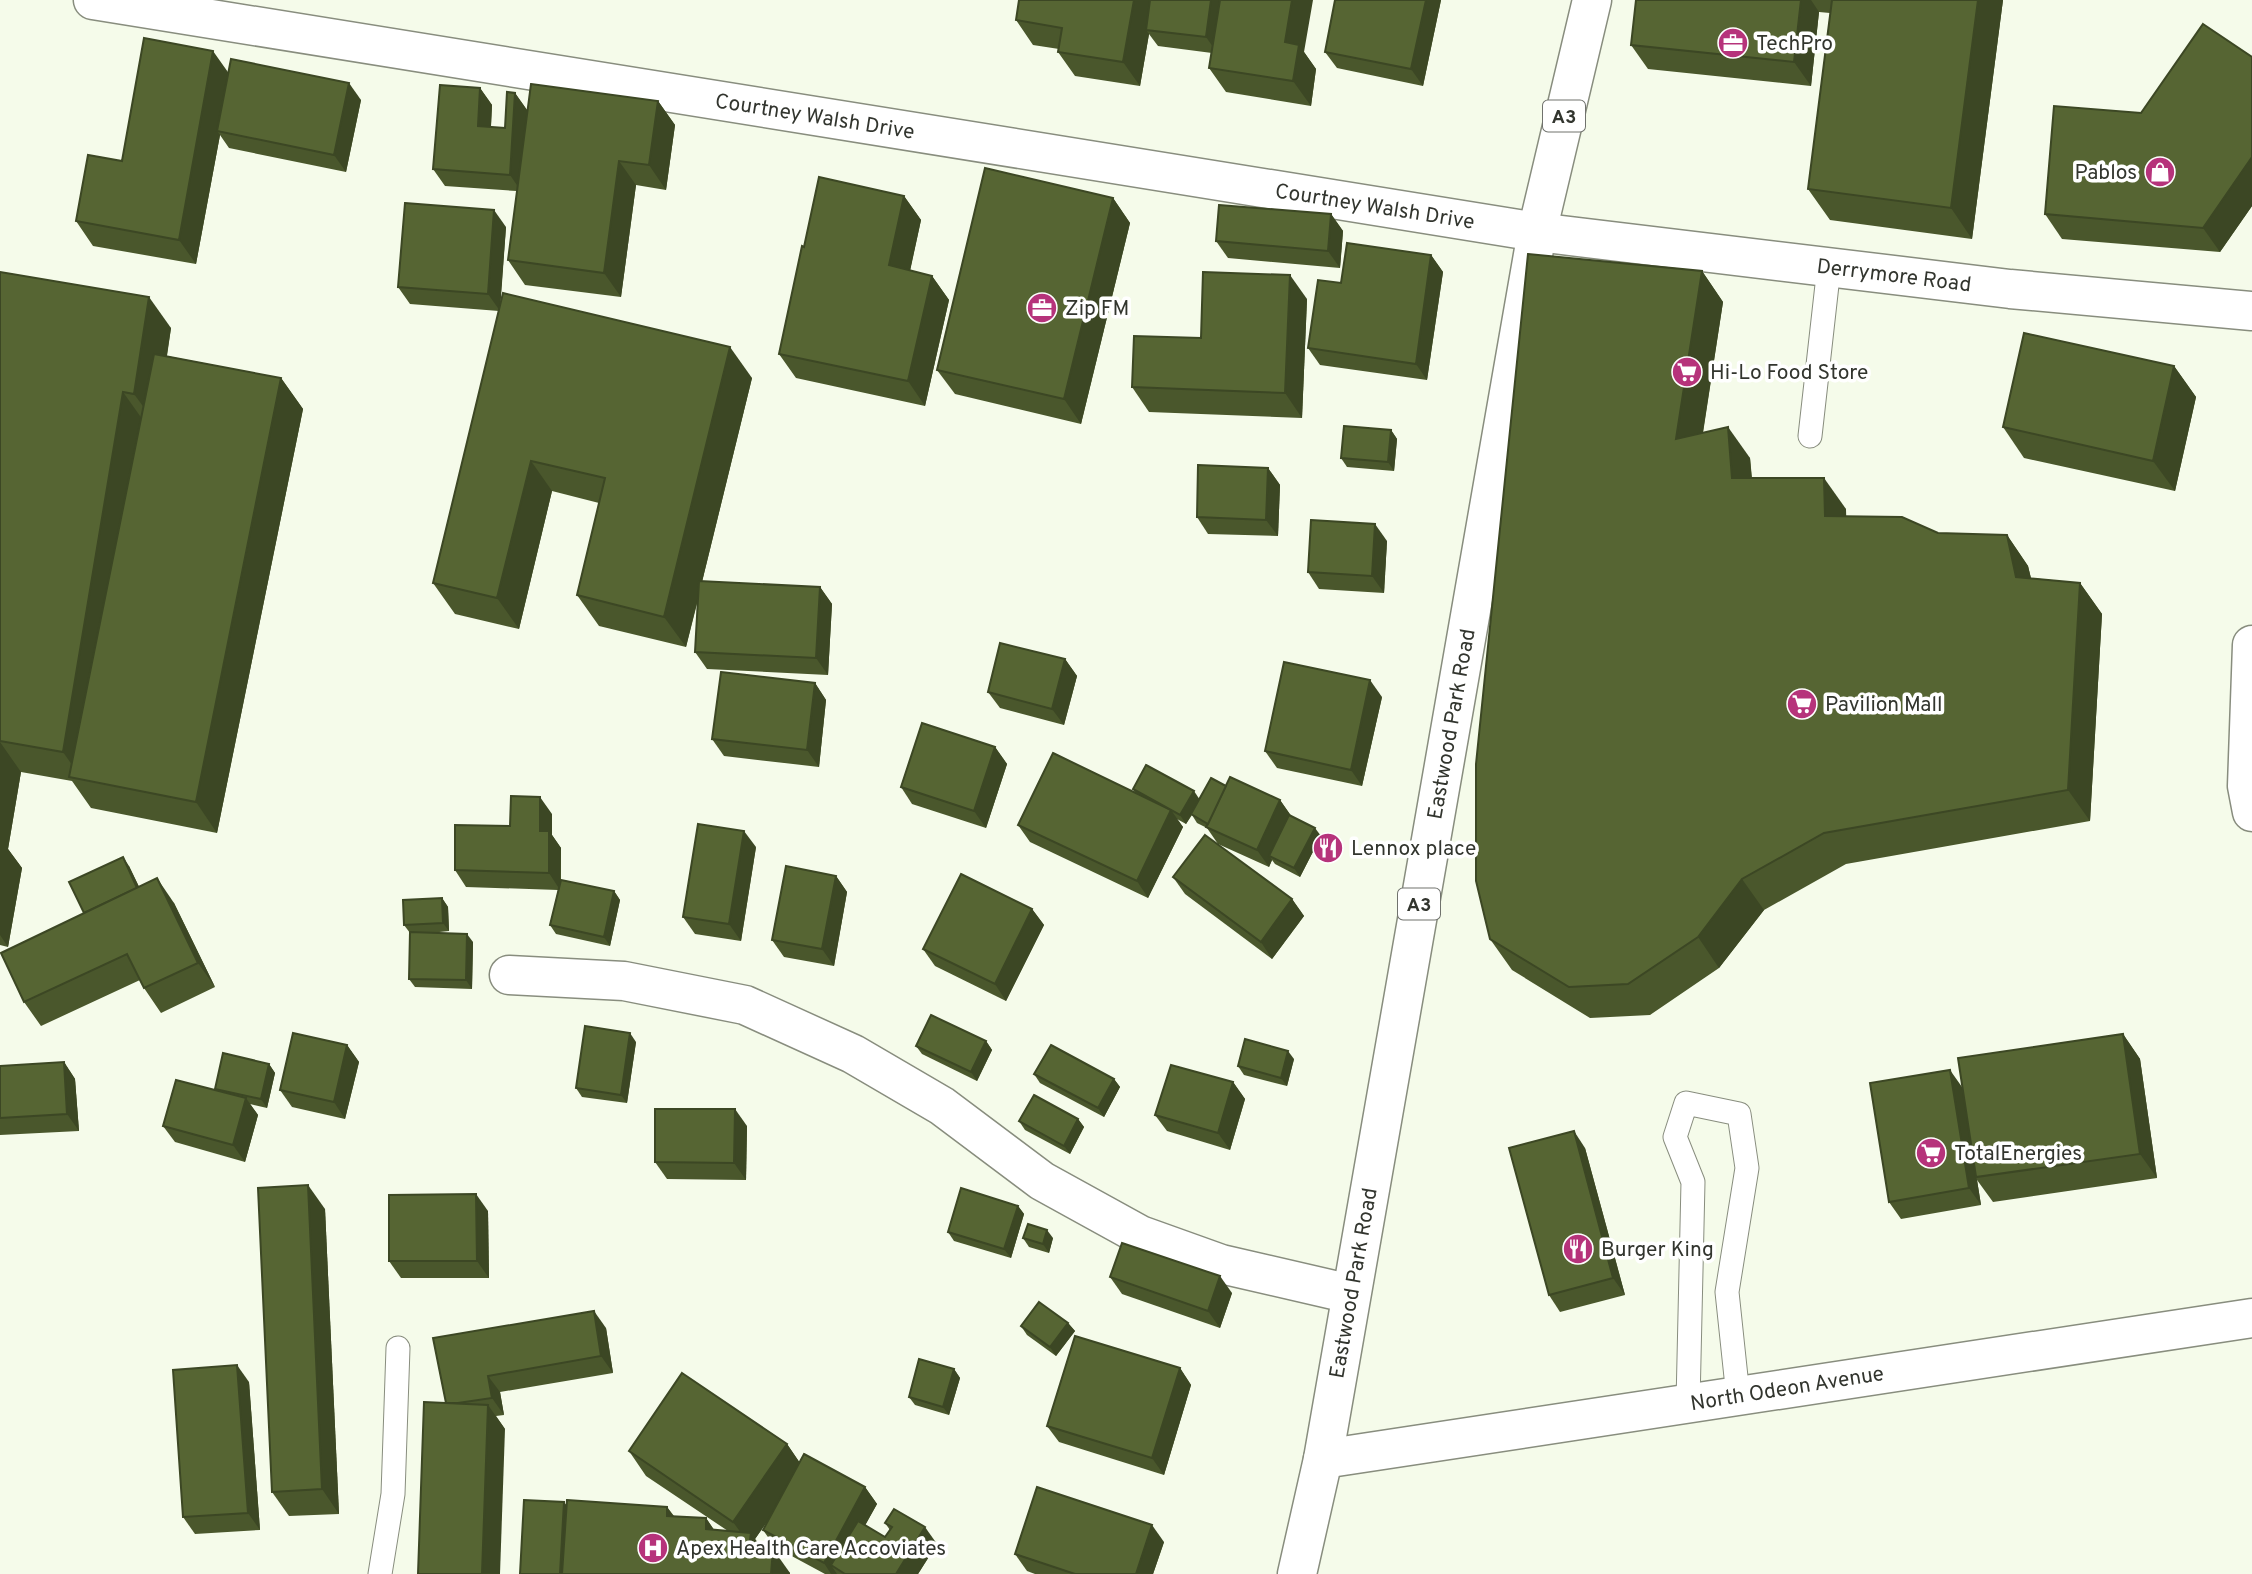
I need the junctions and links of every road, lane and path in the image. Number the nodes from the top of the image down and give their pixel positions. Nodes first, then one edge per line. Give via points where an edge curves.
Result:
1 (93, 0) edge
2 (1592, 0) edge
3 (1537, 232) junction
4 (1829, 267) junction
5 (2252, 311) edge
6 (1810, 436) dead end
7 (2252, 645) edge
8 (2250, 795) edge
9 (509, 975) dead end
10 (1351, 1294) junction
11 (2252, 1318) edge
12 (398, 1348) dead end
13 (1738, 1396) junction
14 (1688, 1404) junction
15 (1323, 1459) junction
16 (380, 1574) edge
17 (1297, 1574) edge

1 - 3 street, Courtney Walsh Drive
2 - 3 street, Eastwood Park Road / A3
3 - 4 street, Derrymore Road
3 - 10 street, Eastwood Park Road / A3
4 - 5 street, Derrymore Road
4 - 6 lane
7 - 8 street
9 - 10 street via 624,981 745,1005 853,1054 920,1093 1042,1181 1140,1235 1221,1264
10 - 15 street, Eastwood Park Road / A3
11 - 13 street, North Odeon Avenue
12 - 16 lane via 393,1494
13 - 14 street, North Odeon Avenue
13 - 14 lane via 1727,1292 1747,1168 1739,1114 1686,1103 1675,1137 1693,1182
14 - 15 street, North Odeon Avenue
15 - 17 street, Eastwood Park Road / A3

